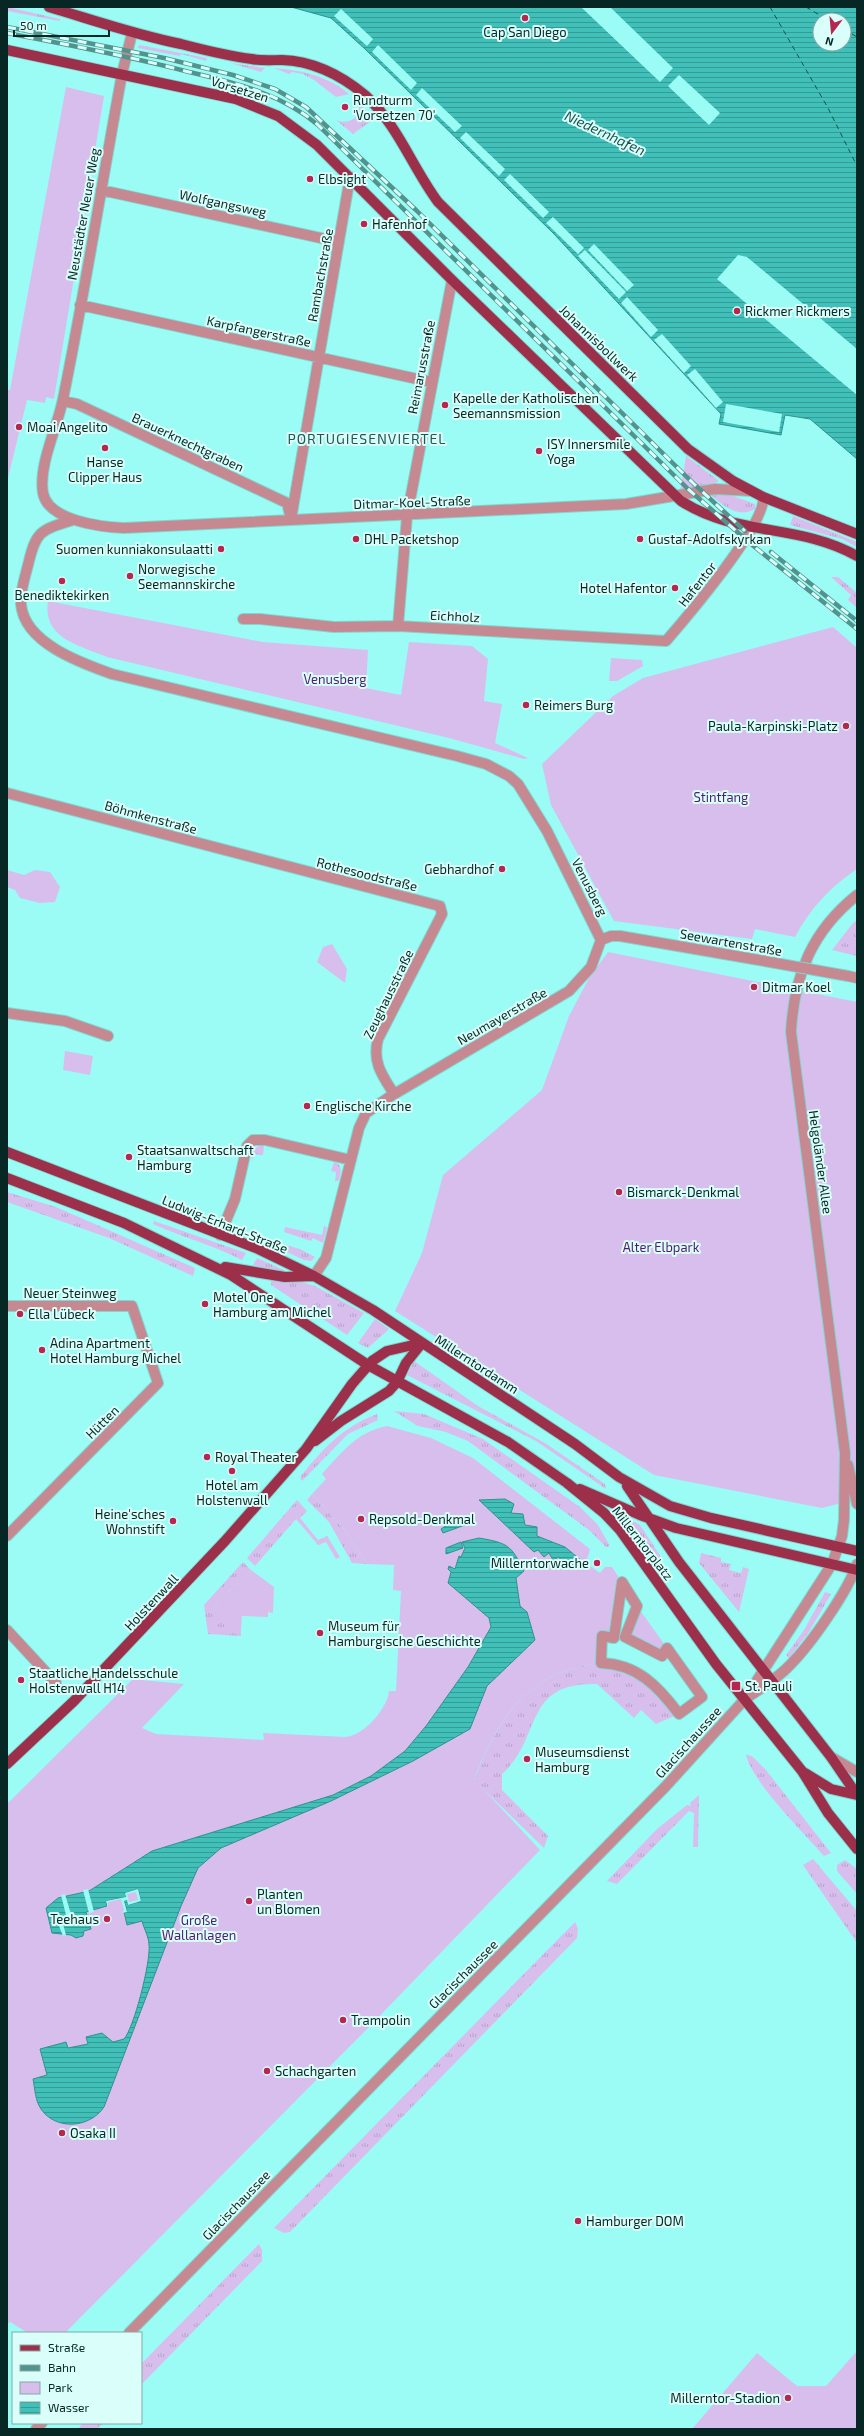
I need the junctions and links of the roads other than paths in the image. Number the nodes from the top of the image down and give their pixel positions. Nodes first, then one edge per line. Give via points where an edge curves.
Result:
1 (49, 7) edge
2 (132, 33) junction
3 (7, 50) edge
4 (122, 74) junction
5 (350, 177) junction
6 (101, 190) junction
7 (339, 242) junction
8 (452, 280) junction
9 (80, 305) junction
10 (319, 358) junction
11 (431, 382) junction
12 (63, 401) junction
13 (751, 491) junction
14 (673, 495) junction
15 (763, 497) junction
16 (407, 516) junction
17 (290, 519) junction
18 (73, 520) junction
19 (751, 526) junction
20 (857, 534) edge
21 (857, 556) edge
22 (243, 619) dead end
23 (398, 626) junction
24 (666, 641) joint
25 (7, 793) edge
26 (288, 867) joint
27 (857, 895) edge
28 (440, 906) joint
29 (602, 940) junction
30 (853, 977) edge
31 (7, 1013) edge
32 (108, 1036) dead end
33 (394, 1094) junction
34 (7, 1152) edge
35 (351, 1160) junction
36 (7, 1178) edge
37 (220, 1235) junction
38 (206, 1262) junction
39 (314, 1276) junction
40 (7, 1306) edge
41 (132, 1306) joint
42 (422, 1343) junction
43 (368, 1365) junction
44 (397, 1382) junction
45 (306, 1449) junction
46 (845, 1453) junction
47 (618, 1477) junction
48 (567, 1483) junction
49 (857, 1504) edge
50 (650, 1518) junction
51 (7, 1536) edge
52 (839, 1547) junction
53 (857, 1550) edge
54 (832, 1564) junction
55 (856, 1568) edge
56 (7, 1630) edge
57 (763, 1670) junction
58 (772, 1681) junction
59 (56, 1683) dead end
60 (745, 1699) junction
61 (679, 1714) joint
62 (831, 1757) junction
63 (7, 1764) edge
64 (802, 1771) junction
65 (857, 1772) edge
66 (857, 1795) edge
67 (857, 1849) edge
68 (130, 2332) edge

1 - 2 main road
2 - 4 street, Neustädter Neuer Weg
2 - 13 main road, Johannisbollwerk via 254,60 296,61 317,67 342,79 366,97 390,123 438,202 688,449 733,482
3 - 4 main road, Vorsetzen
4 - 5 main road, Vorsetzen via 213,94 265,109 303,132
4 - 6 street, Neustädter Neuer Weg
5 - 7 street, Rambachstraße
5 - 8 main road, Vorsetzen
6 - 7 street, Wolfgangsweg
6 - 9 street, Neustädter Neuer Weg
7 - 10 street, Rambachstraße
8 - 11 street, Reimarusstraße
8 - 14 main road
9 - 10 street, Karpfangerstraße
9 - 12 street, Neustädter Neuer Weg
10 - 11 street, Karpfangerstraße
10 - 17 street, Rambachstraße
11 - 16 street, Reimarusstraße
12 - 17 street, Brauerknechtgraben via 77,404 287,504
12 - 18 street, Neustädter Neuer Weg via 43,474 43,494 49,504
13 - 14 street, Ditmar-Koel-Straße via 715,489
13 - 15 main road, Johannisbollwerk
14 - 16 street, Ditmar-Koel-Straße via 658,500 626,504
14 - 19 main road via 705,515 731,524
15 - 19 street, Hafentor via 760,512
15 - 20 main road, Johannisbollwerk
16 - 17 street, Ditmar-Koel-Straße
16 - 23 street, Reimarusstraße
17 - 18 street, Ditmar-Koel-Straße via 124,528 98,527
18 - 29 street, Venusberg via 46,528 35,540 20,595 24,616 35,632 67,656 112,674 464,758 486,764 509,776 518,784 547,831
19 - 21 main road via 819,539 838,545
19 - 24 street, Hafentor via 736,554
22 - 23 street, Eichholz via 334,627
23 - 24 street, Eichholz
25 - 26 street, Böhmkenstraße
26 - 28 street, Rothesoodstraße
27 - 46 street, Helgoländer Allee via 834,916 812,947 798,979 791,1032
28 - 33 street, Zeughausstraße via 442,914 378,1039 375,1052 377,1067
29 - 30 street, Seewartenstraße, bridge via 620,936
29 - 33 street, Neumayerstraße via 591,967 569,991
31 - 32 street via 65,1021
33 - 35 street, Neumayerstraße via 364,1116
34 - 37 main road, Ludwig-Erhard-Straße
35 - 37 street via 265,1140 253,1140 247,1146 235,1199
35 - 39 street, Neumayerstraße via 326,1258
36 - 38 main road via 117,1220
37 - 39 main road, Ludwig-Erhard-Straße via 256,1248
38 - 39 main road via 266,1275
38 - 43 main road via 244,1282
39 - 42 main road, Ludwig-Erhard-Straße via 373,1310
40 - 41 street, Neuer Steinweg
41 - 51 street, Hütten via 158,1383
42 - 43 main road, Millerntordamm via 387,1351
42 - 44 main road, Holstenwall via 406,1362
42 - 47 main road, Millerntordamm via 576,1444
43 - 44 main road
43 - 45 main road, Holstenwall
44 - 45 main road, Holstenwall via 375,1401 342,1421
44 - 48 main road via 486,1429
45 - 63 main road, Holstenwall via 226,1542 157,1615 74,1701
46 - 49 street, Helgoländer Allee
46 - 52 street, Helgoländer Allee via 844,1520
47 - 50 main road, Millerntorplatz
47 - 52 main road via 652,1498 688,1512
48 - 50 main road, Millerntorplatz
48 - 60 main road, Millerntorplatz via 604,1513 620,1530 716,1664
50 - 54 main road, Millerntorplatz via 676,1528
50 - 57 main road, Millerntorplatz via 679,1562
52 - 53 main road
52 - 54 street, Helgoländer Allee
54 - 55 main road, Millerntorplatz
54 - 57 street
55 - 58 street, Millerntorplatz via 847,1588 796,1659
56 - 59 street
57 - 58 main road, Millerntorplatz
57 - 60 street
58 - 60 street, Millerntorplatz
58 - 62 main road
60 - 64 main road
60 - 68 street, Glacischaussee via 666,1786
61 - 61 street via 702,1696 667,1648 662,1656 625,1637 636,1606 622,1582 614,1638 602,1636 601,1663 622,1665 641,1674 667,1698
62 - 65 street
62 - 66 main road
64 - 66 main road via 830,1789
64 - 67 main road via 828,1813

